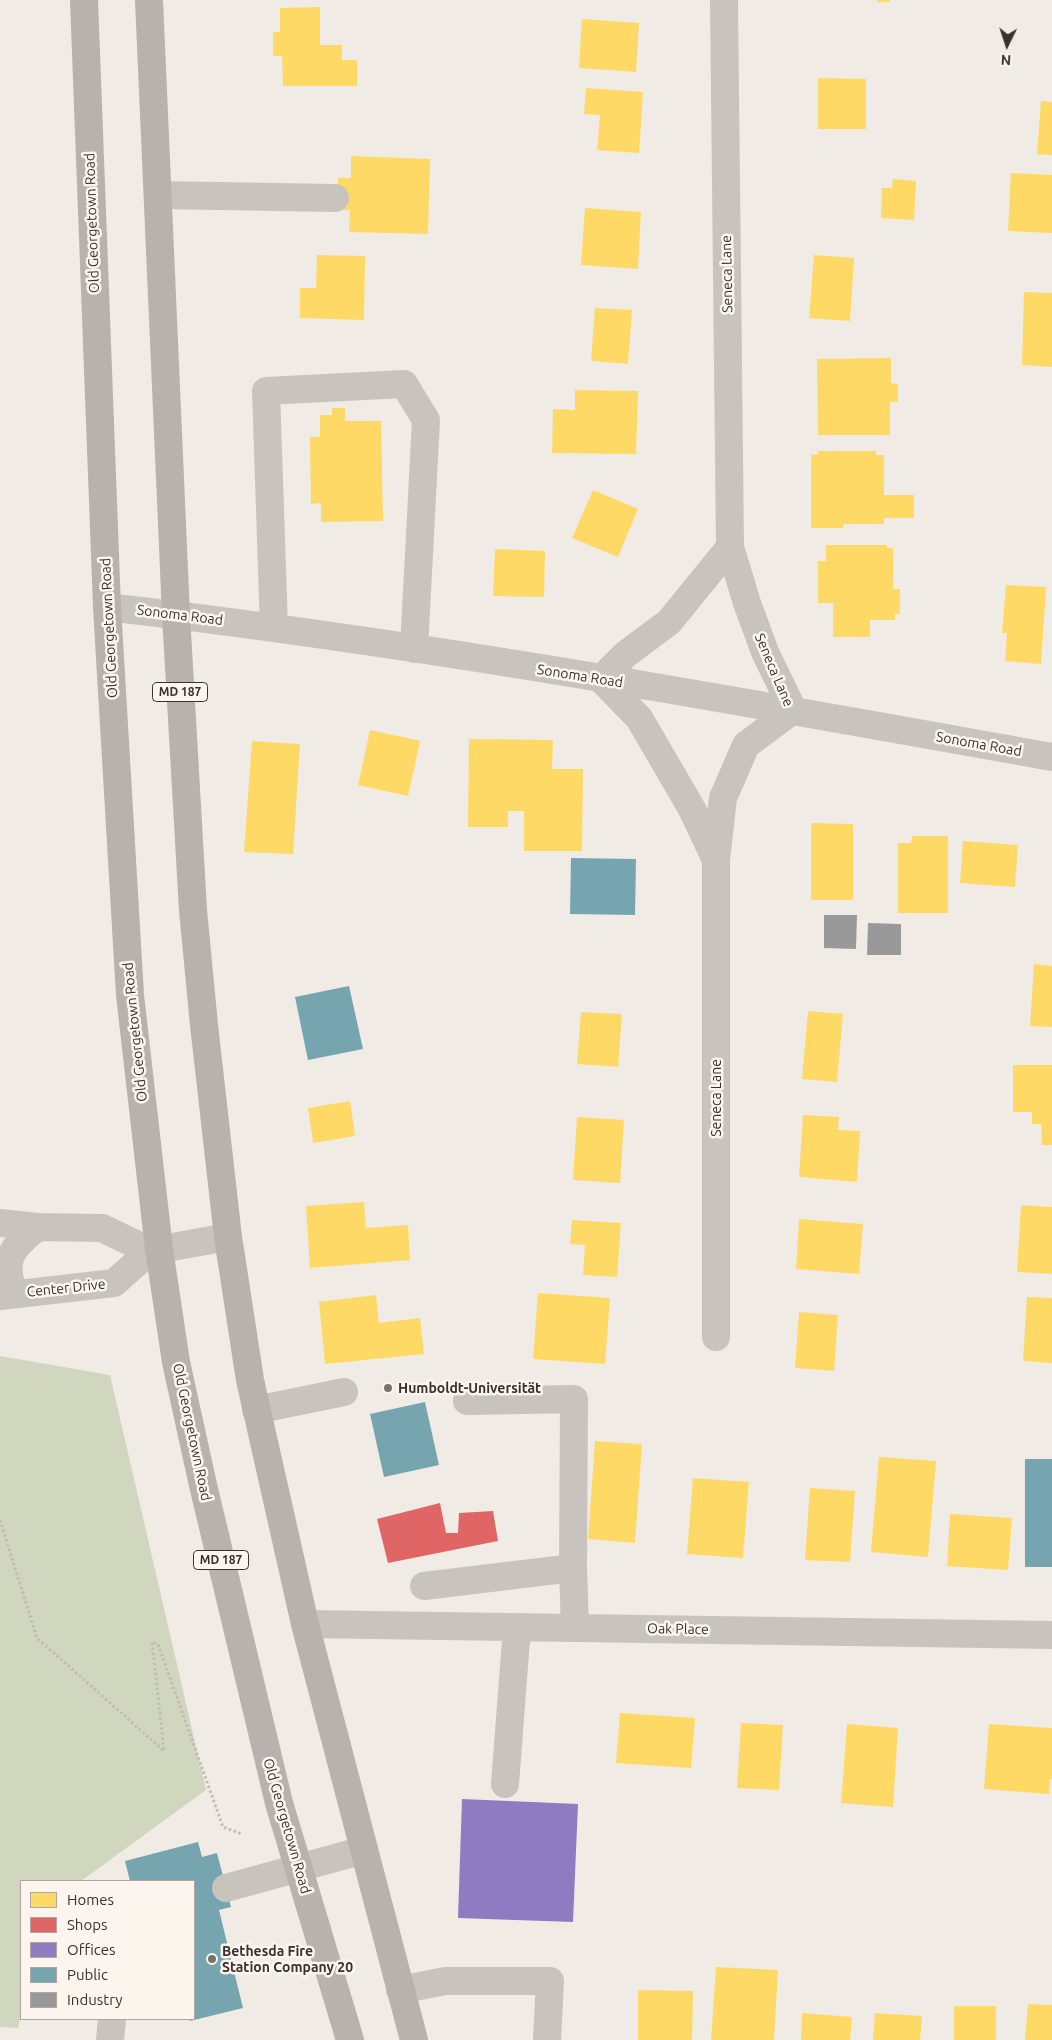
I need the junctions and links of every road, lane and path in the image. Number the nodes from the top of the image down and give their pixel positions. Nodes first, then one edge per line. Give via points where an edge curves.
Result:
1 (84, 0) edge
2 (149, 0) edge
3 (724, 0) edge
4 (158, 195) junction
5 (335, 198) dead end
6 (730, 547) junction
7 (107, 606) junction
8 (176, 614) junction
9 (274, 628) junction
10 (414, 649) junction
11 (601, 679) junction
12 (793, 710) junction
13 (1052, 756) edge
14 (716, 860) junction
15 (0, 1223) edge
16 (38, 1226) junction
17 (228, 1237) junction
18 (155, 1250) junction
19 (7, 1295) edge
20 (716, 1337) dead end
21 (344, 1392) dead end
22 (467, 1401) dead end
23 (256, 1410) junction
24 (0, 1520) edge
25 (573, 1568) junction
26 (424, 1586) dead end
27 (305, 1624) junction
28 (517, 1627) junction
29 (575, 1628) junction
30 (1052, 1635) edge
31 (505, 1784) dead end
32 (242, 1834) dead end
33 (364, 1850) junction
34 (298, 1868) junction
35 (226, 1888) dead end
36 (400, 1990) junction
37 (112, 2020) edge
38 (110, 2040) edge
39 (350, 2040) edge
40 (414, 2040) edge
41 (547, 2040) edge

1 - 7 main road, Old Georgetown Road / MD 187
2 - 4 main road, MD 187
3 - 6 street, Seneca Lane
4 - 5 street
4 - 8 main road, MD 187
6 - 11 street via 669,622 626,654
6 - 12 street, Seneca Lane via 746,603
7 - 8 street, Sonoma Road
7 - 18 main road, Old Georgetown Road / MD 187 via 130,995
8 - 9 street, Sonoma Road
8 - 17 main road, MD 187 via 193,910
9 - 10 street, Sonoma Road
9 - 10 street via 266,391 404,384 426,420
10 - 11 street, Sonoma Road
11 - 12 street, Sonoma Road
11 - 14 street, Seneca Lane via 639,718 692,809
12 - 13 street, Sonoma Road
12 - 14 street, Seneca Lane via 746,745 723,798
14 - 20 street, Seneca Lane
15 - 16 street
16 - 18 street via 102,1228
16 - 19 street via 17,1242 9,1257 5,1270
17 - 18 street
17 - 23 main road, MD 187
18 - 19 street, Center Drive via 114,1283
18 - 34 main road, Old Georgetown Road / MD 187 via 201,1475 279,1803
21 - 23 street
22 - 25 street via 574,1399
23 - 27 main road, MD 187
24 - 32 path via 36,1638 164,1750 152,1642 158,1644 223,1827
25 - 26 street
25 - 29 street
27 - 28 street, Oak Place
27 - 33 main road, MD 187
28 - 29 street, Oak Place
28 - 31 street
29 - 30 street, Oak Place
33 - 34 street
33 - 36 main road, MD 187
34 - 35 street
34 - 39 main road, Old Georgetown Road / MD 187
36 - 40 main road, MD 187
36 - 41 street via 445,1981 550,1981
37 - 38 street

